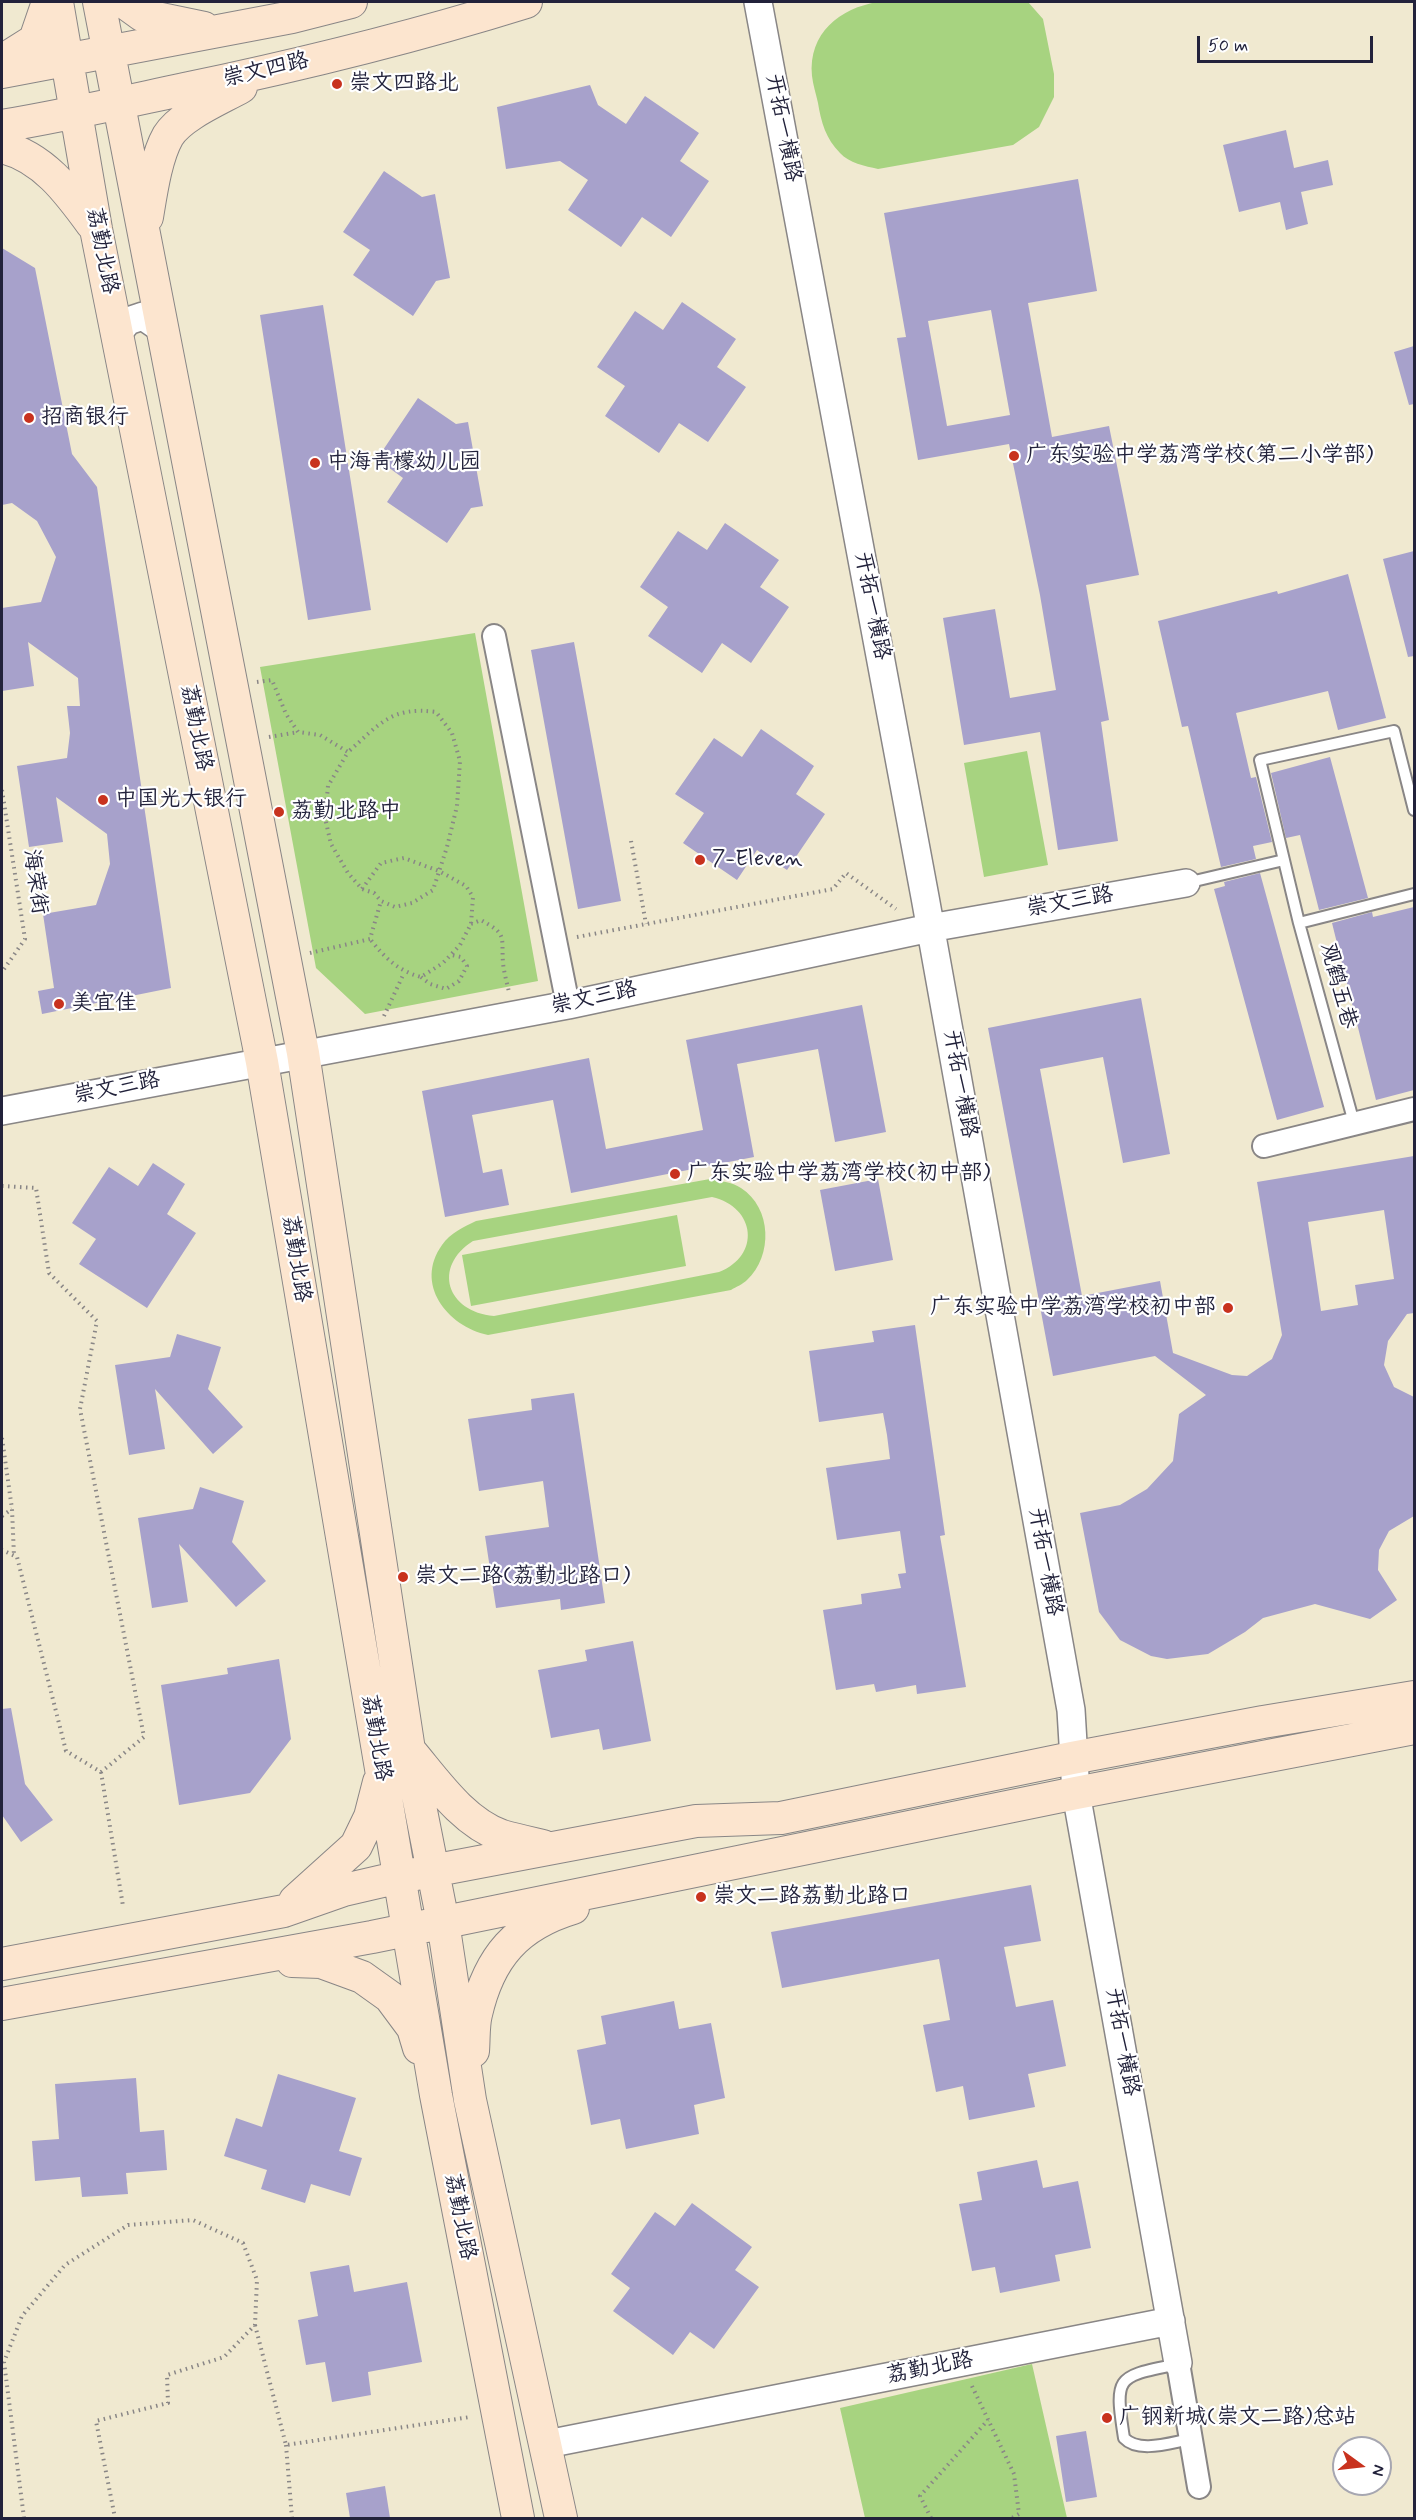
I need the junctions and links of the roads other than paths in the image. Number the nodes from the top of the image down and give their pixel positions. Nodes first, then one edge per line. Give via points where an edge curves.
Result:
1 (48, 2) edge
2 (57, 2) edge
3 (99, 2) edge
4 (124, 2) edge
5 (351, 2) edge
6 (526, 2) edge
7 (758, 2) edge
8 (292, 17) junction
9 (223, 31) junction
10 (110, 52) junction
11 (67, 60) junction
12 (2, 61) edge
13 (304, 63) junction
14 (2, 72) edge
15 (268, 72) junction
16 (120, 103) junction
17 (76, 113) junction
18 (2, 126) edge
19 (2, 147) edge
20 (96, 229) junction
21 (144, 239) junction
22 (162, 329) junction
23 (117, 334) junction
24 (494, 636) dead end
25 (1414, 810) edge
26 (1284, 860) junction
27 (1186, 883) joint
28 (1414, 894) edge
29 (1299, 923) junction
30 (930, 928) junction
31 (568, 1005) junction
32 (303, 1053) junction
33 (262, 1062) junction
34 (1414, 1109) edge
35 (2, 1111) edge
36 (1354, 1123) junction
37 (1264, 1146) dead end
38 (1414, 1697) edge
39 (1414, 1728) edge
40 (409, 1750) junction
41 (1072, 1758) junction
42 (380, 1775) junction
43 (1076, 1793) junction
44 (696, 1821) junction
45 (553, 1848) junction
46 (696, 1870) junction
47 (432, 1872) junction
48 (400, 1877) junction
49 (284, 1911) junction
50 (443, 1922) junction
51 (408, 1929) junction
52 (243, 1960) junction
53 (2, 1964) edge
54 (2, 2004) edge
55 (436, 2096) junction
56 (470, 2100) junction
57 (1171, 2321) junction
58 (1178, 2363) junction
59 (1191, 2439) junction
60 (547, 2444) junction
61 (1199, 2487) dead end
62 (518, 2518) edge
63 (561, 2518) edge

1 - 12 main road via 35,40
2 - 11 main road, 荔勤北路
3 - 10 main road, 荔勤北路
4 - 9 main road via 142,15
5 - 8 main road, 崇文四路
6 - 13 main road, 崇文四路
7 - 30 street, 开拓一横路
8 - 9 main road, 崇文四路
8 - 13 main road via 281,39 286,55
9 - 10 main road, 崇文四路
10 - 11 main road, 崇文四路
10 - 16 main road, 荔勤北路
11 - 14 main road, 崇文四路
11 - 17 main road, 荔勤北路
13 - 15 main road, 崇文四路
15 - 16 main road, 崇文四路
15 - 21 main road via 191,115 169,135 156,171
16 - 17 main road, 崇文四路
16 - 21 main road, 荔勤北路
17 - 18 main road, 崇文四路
17 - 20 main road, 荔勤北路
19 - 20 main road via 45,167 72,195
20 - 23 main road, 荔勤北路
21 - 22 main road, 荔勤北路
22 - 23 street via 143,316 128,321
22 - 32 main road, 荔勤北路
23 - 33 main road, 荔勤北路
24 - 31 street
25 - 26 lane, 观鹤五巷 via 1394,731 1260,760
26 - 27 lane
26 - 29 lane, 观鹤五巷
27 - 30 street, 崇文三路
28 - 29 lane
29 - 36 lane, 观鹤五巷
30 - 31 street, 崇文三路
30 - 41 street, 开拓一横路 via 1071,1710
31 - 32 street, 崇文三路
32 - 33 street, 崇文三路
32 - 40 main road, 荔勤北路
33 - 35 street, 崇文三路
33 - 42 main road, 荔勤北路
34 - 36 street
36 - 37 street
38 - 41 main road
39 - 43 main road
40 - 45 main road via 478,1823 501,1835
40 - 47 main road, 荔勤北路
41 - 43 street, 开拓一横路
41 - 44 main road via 781,1818
42 - 48 main road, 荔勤北路
42 - 49 main road via 370,1817 356,1846
43 - 46 main road
43 - 57 street, 开拓一横路
44 - 45 main road
44 - 46 main road via 676,1843 679,1860
45 - 47 main road
46 - 50 main road
46 - 56 main road via 550,1915 512,1940 495,1963 475,2015
47 - 48 main road
47 - 50 main road, 荔勤北路
48 - 49 main road via 344,1890
48 - 51 main road, 荔勤北路
49 - 53 main road
50 - 51 main road
50 - 56 main road, 荔勤北路
51 - 52 main road
51 - 55 main road, 荔勤北路
52 - 54 main road
52 - 55 main road via 321,1962 362,1977 390,1997 412,2028
55 - 62 main road, 荔勤北路
56 - 60 main road, 荔勤北路
57 - 58 street, 开拓一横路
57 - 60 street, 荔勤北路
58 - 59 street, 开拓一横路
58 - 59 lane via 1136,2373 1121,2386 1118,2397 1124,2438 1136,2446
59 - 61 street, 开拓一横路
60 - 63 main road, 荔勤北路

